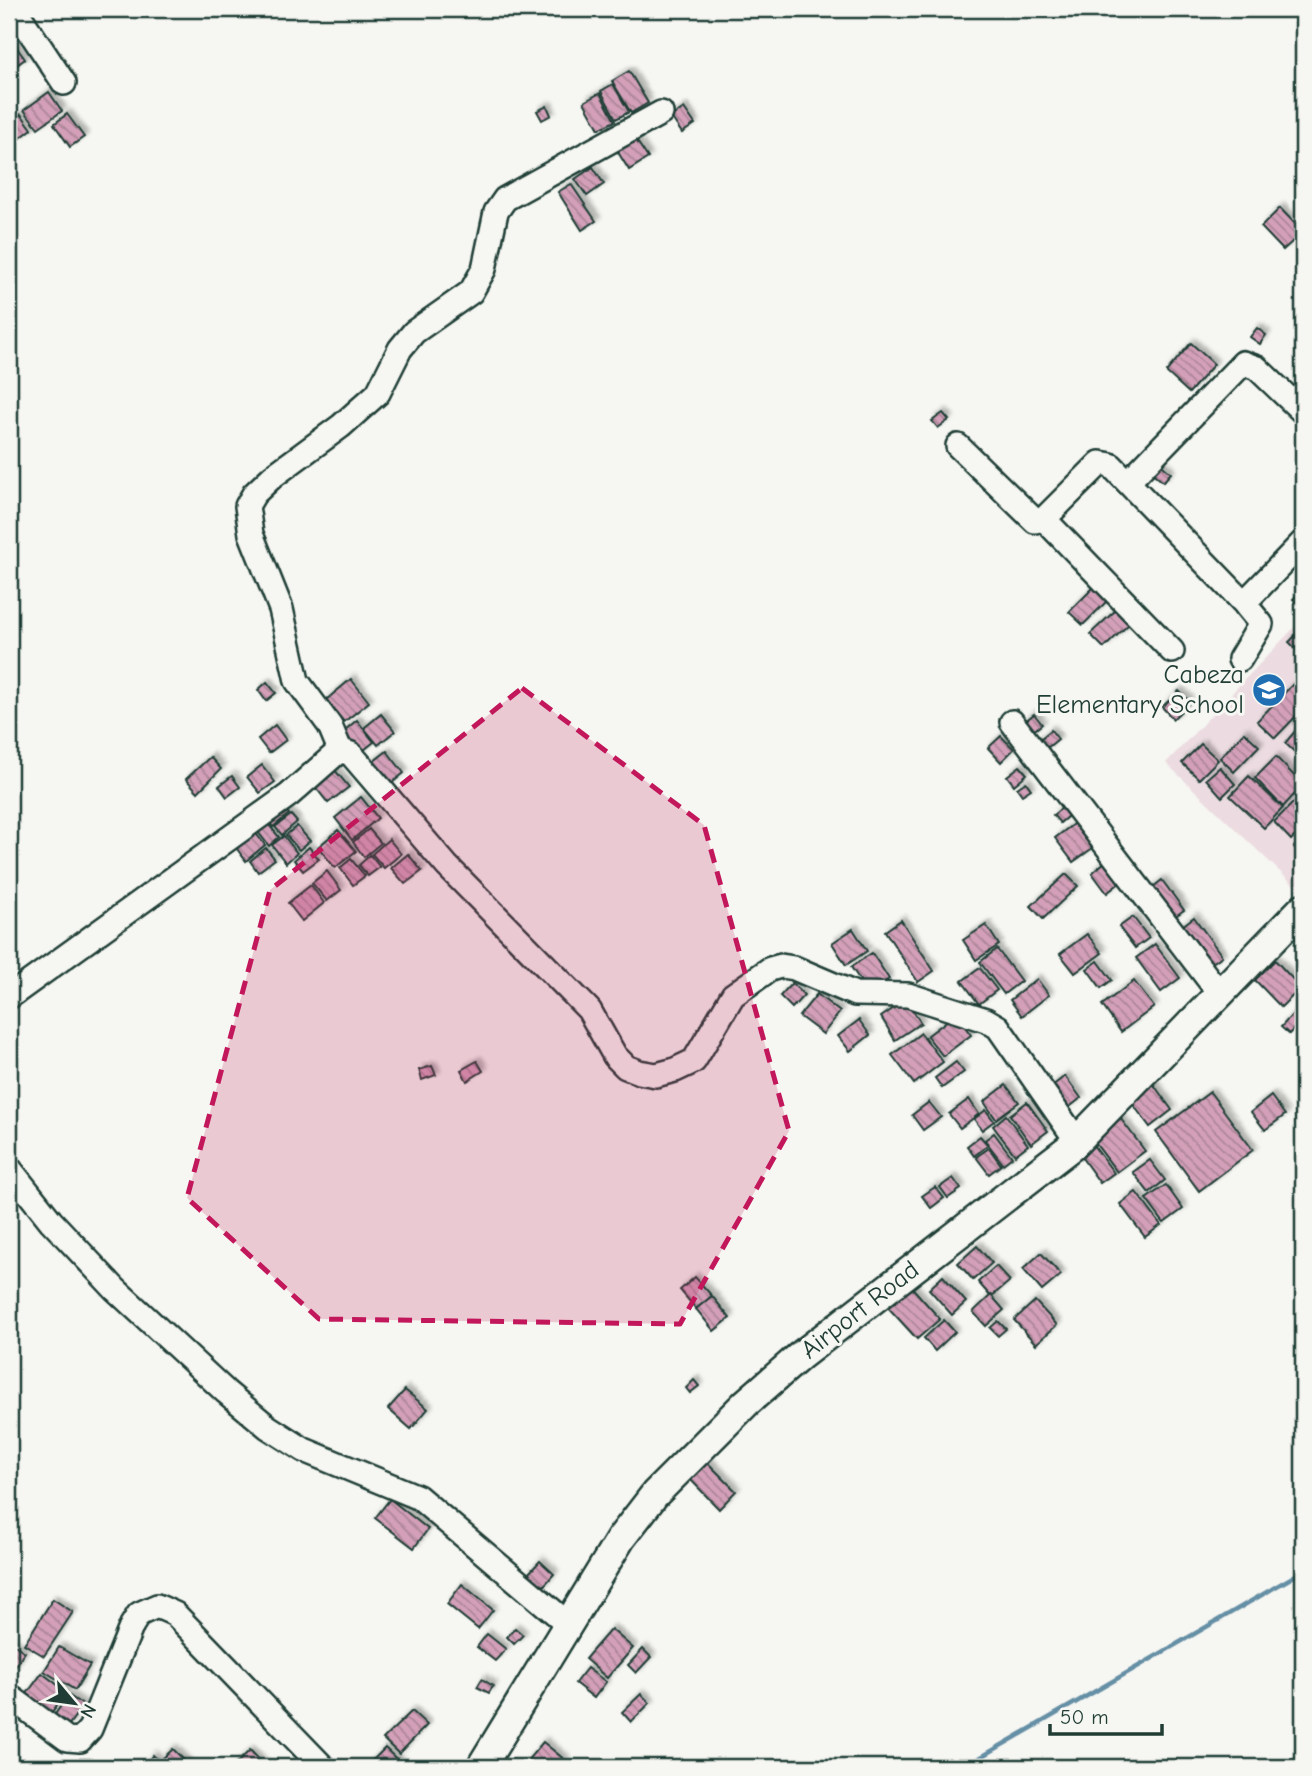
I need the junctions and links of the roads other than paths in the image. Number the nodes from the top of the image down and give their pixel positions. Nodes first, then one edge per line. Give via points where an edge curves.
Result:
1 (15, 9) edge
2 (64, 83) dead end
3 (661, 113) dead end
4 (1303, 412) edge
5 (958, 446) dead end
6 (1128, 482) junction
7 (1044, 519) junction
8 (1303, 542) edge
9 (1246, 605) junction
10 (1172, 651) dead end
11 (1240, 659) dead end
12 (1012, 722) dead end
13 (341, 750) junction
14 (1303, 908) edge
15 (1220, 994) junction
16 (9, 997) edge
17 (1077, 1141) junction
18 (9, 1168) edge
19 (568, 1624) junction
20 (9, 1696) edge
21 (323, 1767) edge
22 (481, 1767) edge

1 - 2 street
3 - 13 street via 505,200 496,212 489,254 471,292 414,332 378,393 249,500 251,534 281,609 296,681 330,726
4 - 6 street via 1256,368 1243,363
5 - 7 street via 1030,518
6 - 7 street via 1111,465 1100,463
6 - 9 street
7 - 10 street
8 - 9 street
9 - 11 street via 1261,624
12 - 15 street
13 - 16 street via 289,795
13 - 17 street via 351,754 447,866 589,1010 626,1067 656,1075 686,1066 699,1054 733,995 770,969 788,967 855,994 908,995 998,1027
14 - 15 main road, Airport Road
15 - 17 main road, Airport Road
17 - 19 main road, Airport Road via 746,1403 655,1494 621,1538
18 - 19 street via 115,1289 257,1418 304,1450 418,1497
19 - 22 main road, Airport Road
20 - 21 street via 67,1739 80,1740 90,1729 132,1625 139,1614 157,1606 175,1614

